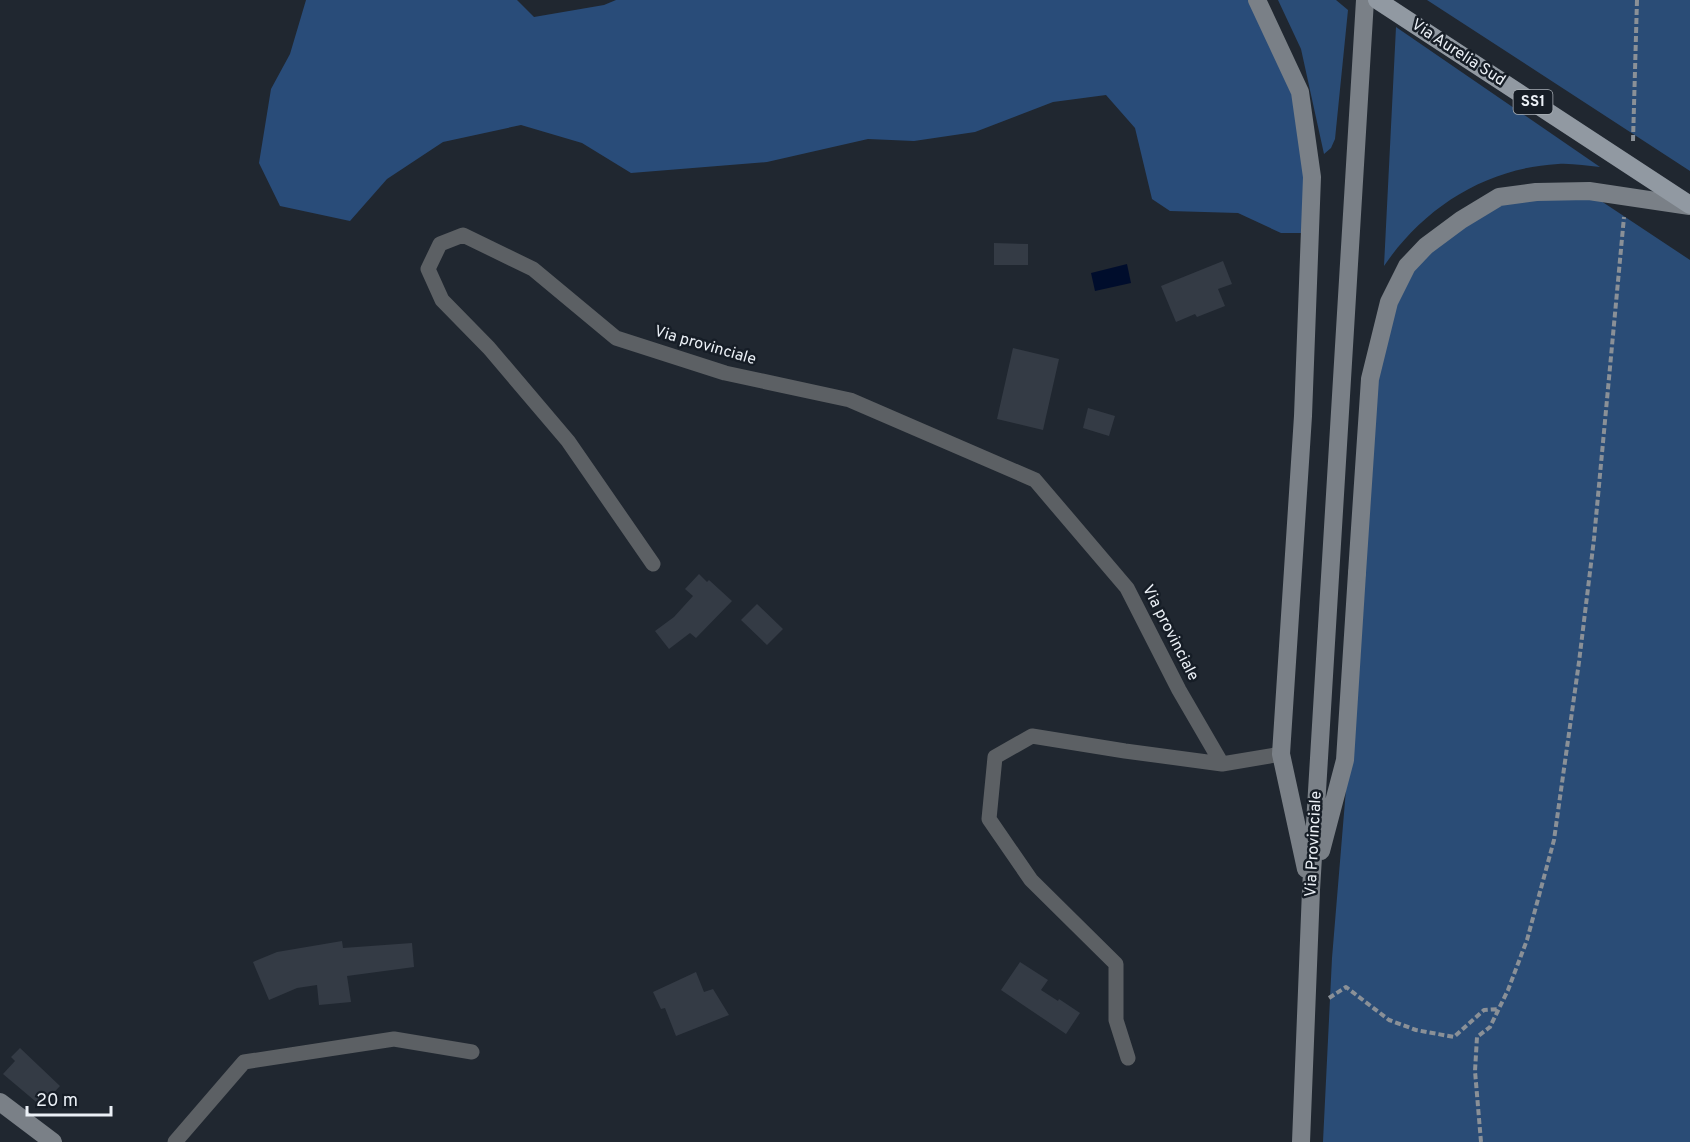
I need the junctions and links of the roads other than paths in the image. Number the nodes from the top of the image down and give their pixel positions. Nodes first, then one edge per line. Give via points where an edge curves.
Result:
1 (1257, 0) edge
2 (1365, 0) edge
3 (1377, 0) edge
4 (1690, 205) edge
5 (652, 564) dead end
6 (1281, 754) junction
7 (1222, 764) junction
8 (1311, 890) junction
9 (472, 1052) dead end
10 (1128, 1058) dead end
11 (0, 1102) edge
12 (53, 1142) edge
13 (175, 1142) edge
14 (1301, 1142) edge

1 - 6 main road via 1300,92 1312,177 1303,416
2 - 8 main road, Via Provinciale
3 - 4 main road, Via Aurelia Sud / SS1, bridge
4 - 8 main road, bridge via 1589,191 1499,197 1426,246 1407,266 1389,302 1370,379 1345,760
5 - 7 lane, Via provinciale via 567,441 489,348 442,300 428,268 440,244 464,235 533,269 616,338 725,373 850,400 1035,480 1128,588 1179,690
6 - 7 lane
6 - 8 main road
7 - 10 lane via 1032,736 994,758 989,819 1031,880 1116,964 1116,1020
8 - 14 main road, Via Provinciale
9 - 13 lane via 394,1039 244,1062
11 - 12 main road

